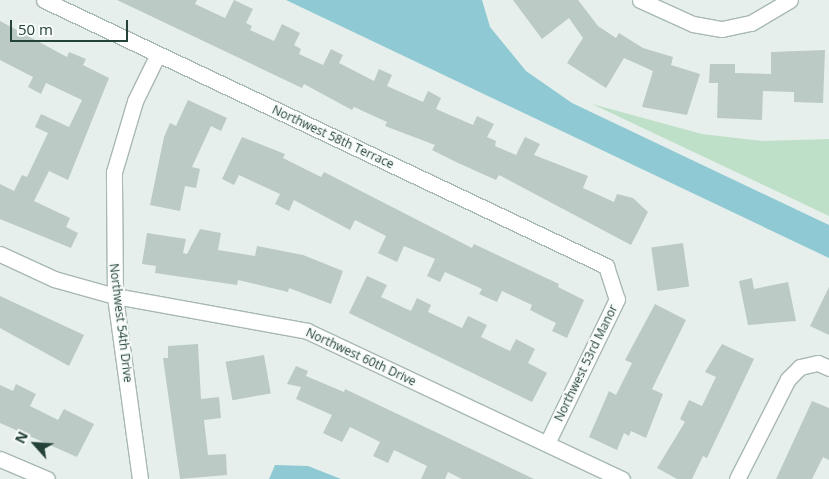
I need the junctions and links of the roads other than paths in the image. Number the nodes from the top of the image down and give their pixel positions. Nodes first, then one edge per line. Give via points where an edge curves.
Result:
1 (44, 0) edge
2 (640, 0) edge
3 (790, 0) edge
4 (158, 54) junction
5 (0, 254) edge
6 (615, 282) joint
7 (115, 296) junction
8 (829, 368) edge
9 (547, 443) junction
10 (0, 459) edge
11 (47, 479) edge
12 (140, 479) edge
13 (622, 479) edge
14 (737, 479) edge

1 - 4 street, Northwest 58th Terrace
2 - 3 street via 693,24 722,29 752,24
4 - 6 street, Northwest 58th Terrace via 606,266
4 - 7 street, Northwest 54th Drive via 135,101 114,172
5 - 7 street, Northwest 60th Drive via 54,279
6 - 9 street, Northwest 53rd Manor via 617,298
7 - 9 street, Northwest 60th Drive via 308,331
7 - 12 street, Northwest 54th Drive
8 - 14 street via 818,363 800,367 788,379
9 - 13 street, Northwest 60th Drive
10 - 11 street

